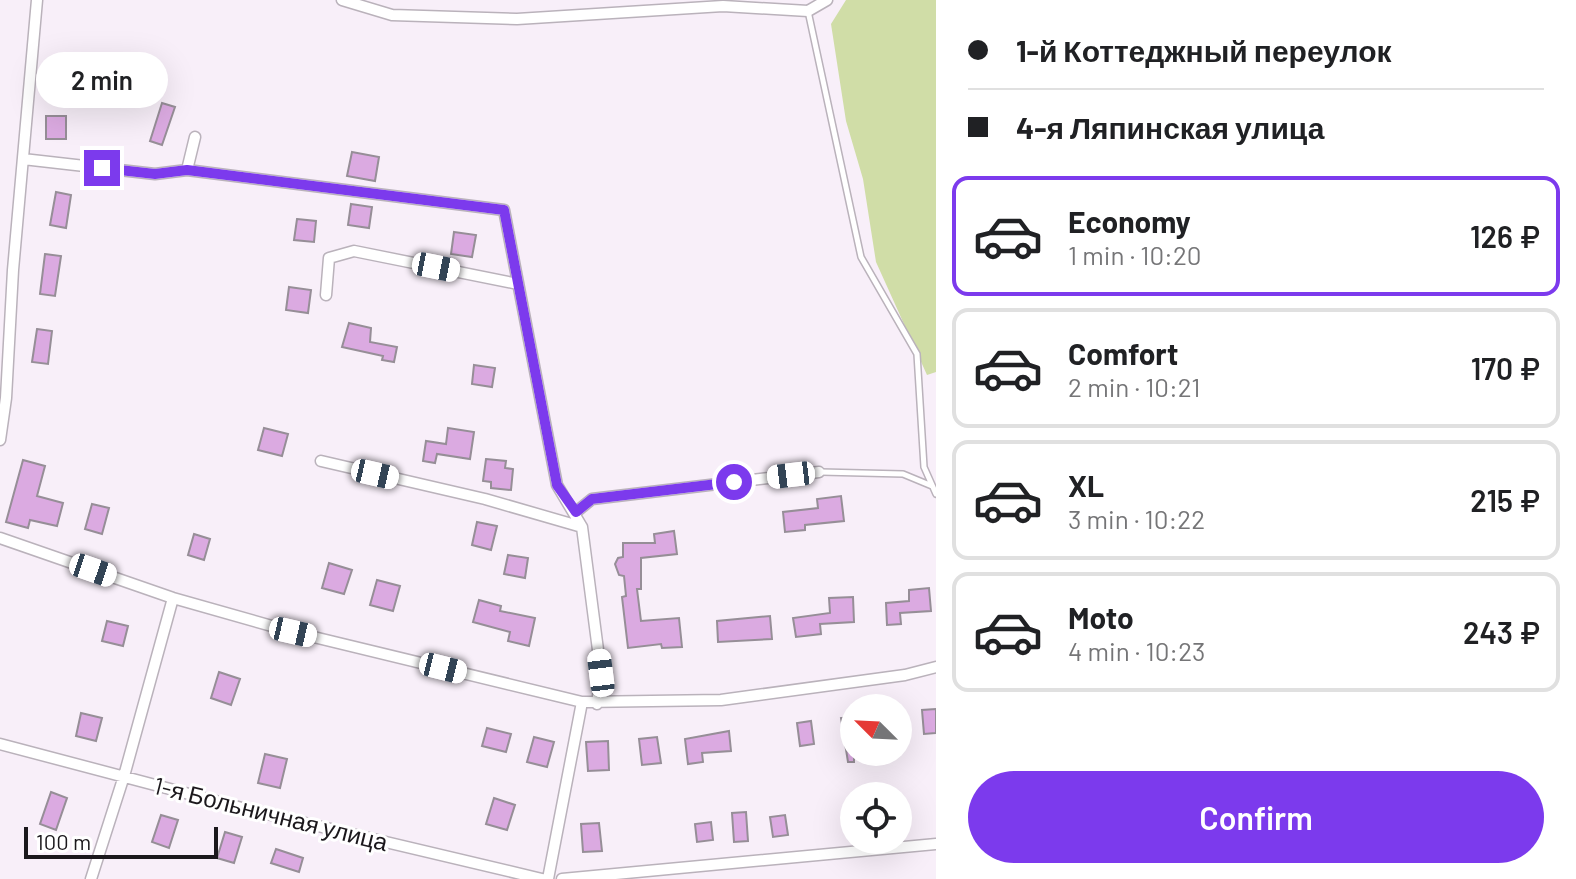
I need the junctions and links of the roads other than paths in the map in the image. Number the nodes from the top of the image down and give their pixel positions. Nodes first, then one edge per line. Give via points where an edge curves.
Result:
1 (37, 0) edge
2 (342, 0) edge
3 (827, 0) edge
4 (808, 11) junction
5 (195, 137) dead end
6 (23, 159) junction
7 (187, 170) junction
8 (518, 284) junction
9 (326, 295) dead end
10 (0, 440) edge
11 (321, 461) dead end
12 (819, 472) joint
13 (934, 490) edge
14 (576, 512) junction
15 (582, 527) junction
16 (0, 538) edge
17 (173, 598) junction
18 (936, 667) edge
19 (582, 702) junction
20 (597, 704) junction
21 (0, 744) edge
22 (124, 776) junction
23 (936, 844) edge
24 (91, 879) edge
25 (545, 879) edge
26 (562, 879) edge

1 - 6 street
2 - 4 street via 392,15 517,19 723,6
3 - 4 street
4 - 13 lane via 861,257 917,354 924,467
5 - 7 street
6 - 7 street via 155,174
6 - 10 street
7 - 8 street via 504,210
8 - 9 street via 354,251 329,258
8 - 14 street via 557,485
11 - 15 street
12 - 13 lane via 903,474
12 - 14 street via 592,499
14 - 15 street
15 - 20 street via 601,673
16 - 17 street
17 - 19 street
17 - 22 street
18 - 20 street via 721,700
19 - 20 street
19 - 25 street
21 - 22 street, 1-я Больничная улица
22 - 24 street
22 - 25 street, 1-я Больничная улица
23 - 26 street

